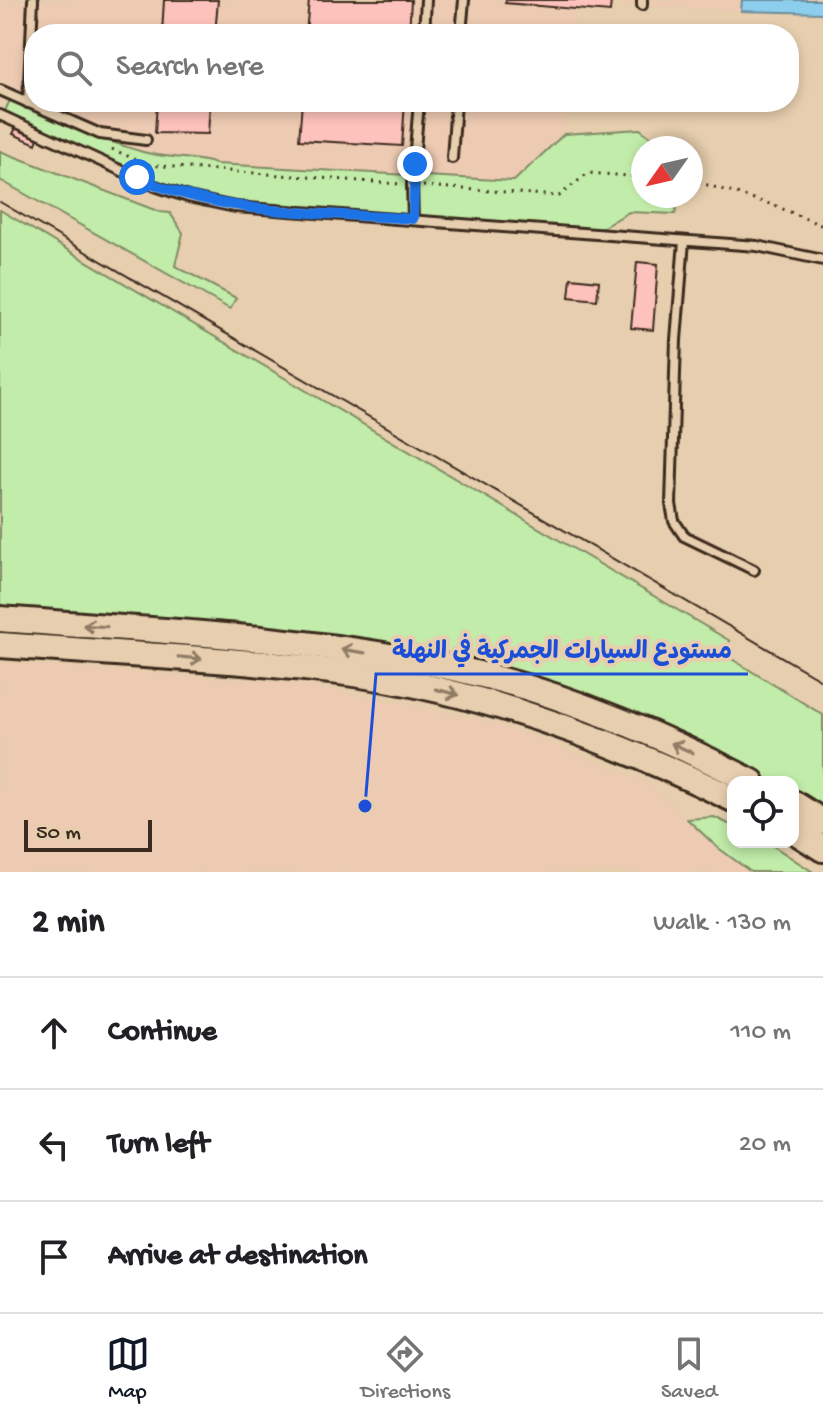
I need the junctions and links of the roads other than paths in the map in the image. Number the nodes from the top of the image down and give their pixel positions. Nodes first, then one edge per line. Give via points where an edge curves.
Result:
1 (33, 0) edge
2 (426, 0) edge
3 (464, 0) edge
4 (32, 24) edge
5 (425, 24) edge
6 (462, 24) edge
7 (0, 90) edge
8 (24, 101) edge
9 (49, 112) edge
10 (418, 112) edge
11 (455, 112) edge
12 (0, 115) edge
13 (146, 140) dead end
14 (452, 158) dead end
15 (413, 219) junction
16 (684, 241) junction
17 (823, 260) edge
18 (754, 570) dead end
19 (0, 619) edge
20 (0, 645) edge
21 (739, 776) edge
22 (727, 796) edge
23 (799, 807) edge
24 (823, 822) edge
25 (799, 834) edge
26 (823, 849) edge

1 - 4 lane
2 - 5 lane
3 - 6 lane
7 - 8 lane
9 - 13 lane via 100,134
10 - 15 lane
11 - 14 lane
12 - 15 lane via 188,197 235,207
15 - 16 lane
16 - 17 lane via 757,246
16 - 18 lane via 676,340 674,521 684,536
21 -> 19 main road via 593,711 460,670 275,640
20 -> 22 main road via 267,664 437,689 608,742
23 - 24 main road
25 - 26 main road

